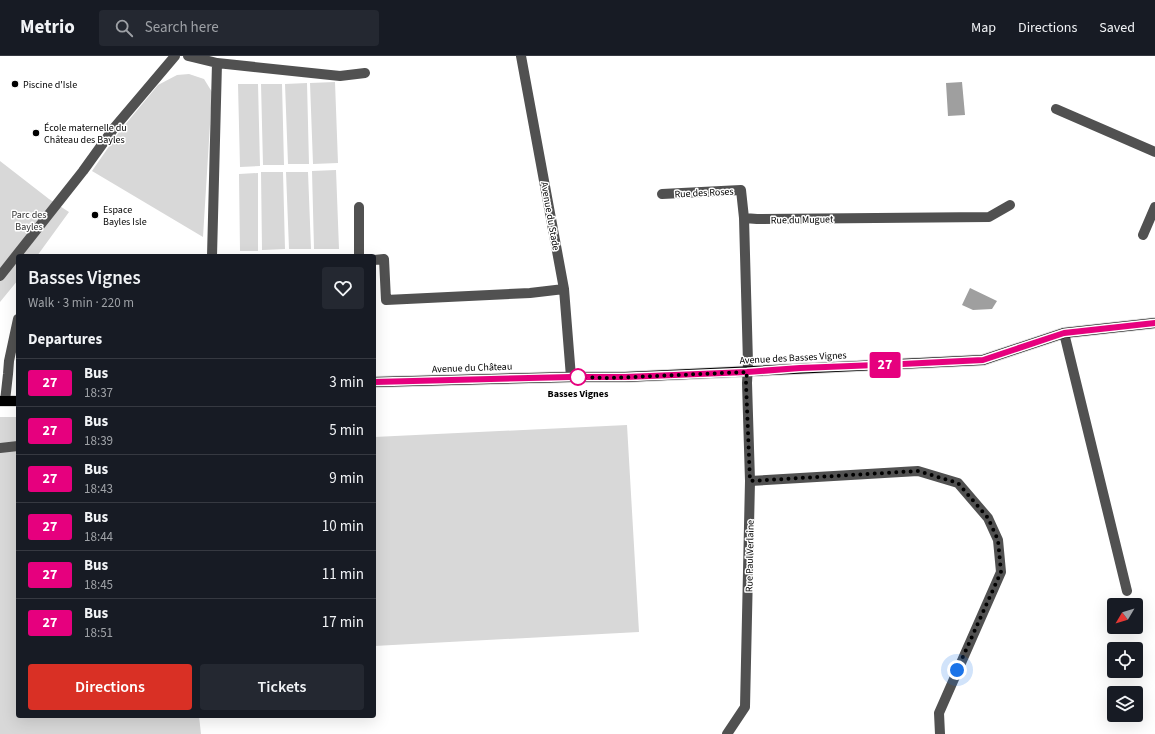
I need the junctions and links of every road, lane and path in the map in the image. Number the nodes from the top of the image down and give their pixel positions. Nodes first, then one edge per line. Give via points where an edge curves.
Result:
1 (175, 56) edge
2 (188, 56) edge
3 (521, 56) edge
4 (217, 63) junction
5 (365, 73) dead end
6 (1056, 109) dead end
7 (1155, 152) edge
8 (662, 194) dead end
9 (1010, 205) dead end
10 (359, 207) dead end
11 (1155, 207) edge
12 (744, 218) junction
13 (1143, 235) dead end
14 (17, 254) edge
15 (212, 254) edge
16 (359, 254) edge
17 (16, 256) edge
18 (376, 260) edge
19 (0, 276) edge
20 (564, 289) junction
21 (1155, 323) edge
22 (16, 328) edge
23 (1064, 333) junction
24 (747, 372) junction
25 (571, 377) junction
26 (376, 382) edge
27 (3, 401) edge
28 (16, 401) edge
29 (16, 446) edge
30 (0, 448) edge
31 (750, 481) junction
32 (1127, 591) dead end
33 (728, 734) edge
34 (940, 734) edge

1 - 14 street via 114,128
2 - 4 street
3 - 20 street, Avenue du Stade
4 - 5 street via 340,76
4 - 15 street
6 - 7 street
8 - 12 street, Rue des Roses via 741,190
9 - 12 street, Rue du Muguet via 989,217
10 - 16 street
11 - 13 street
12 - 24 street
17 - 19 street
18 - 20 street via 384,258 386,300
20 - 25 street, Avenue du Stade
21 - 23 main road, Avenue des Basses Vignes
22 - 27 street
23 - 24 main road, Avenue des Basses Vignes via 983,360
23 - 32 street
24 - 25 main road, Avenue des Basses Vignes via 610,378
24 - 31 street, Rue Paul Verlaine
25 - 26 main road, Avenue du Château
27 - 28 main road
29 - 30 street
31 - 33 street, Rue Paul Verlaine via 745,707
31 - 34 street via 918,471 958,483 988,518 998,540 1001,572 938,713

